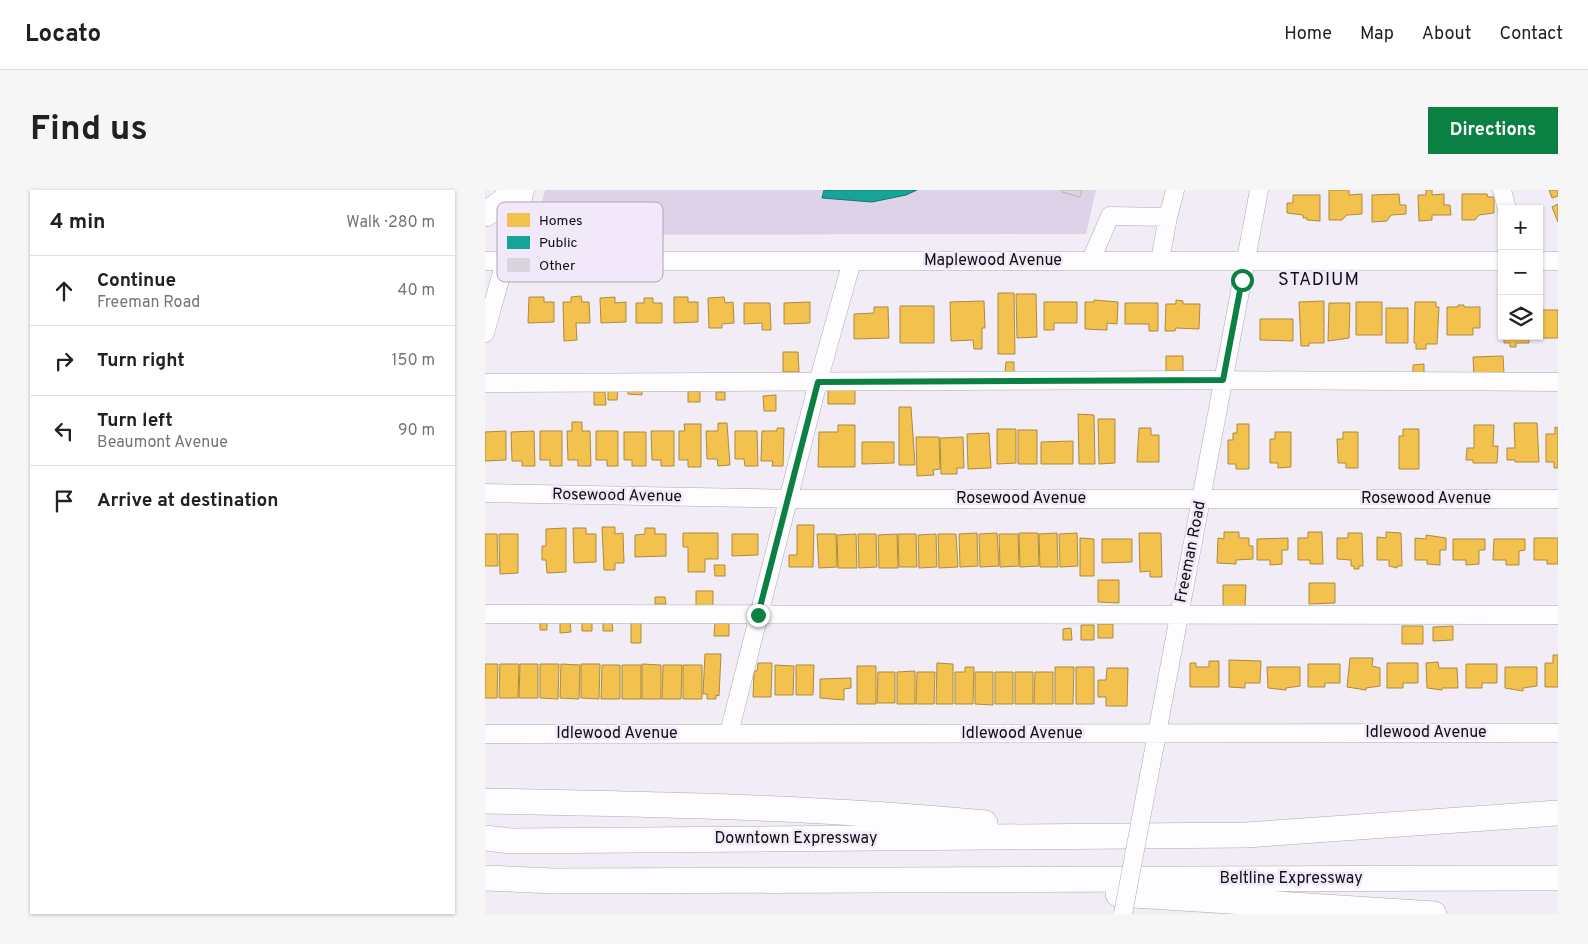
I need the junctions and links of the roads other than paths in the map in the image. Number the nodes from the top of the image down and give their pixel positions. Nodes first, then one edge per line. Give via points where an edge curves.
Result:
1 (513, 190) edge
2 (1175, 190) edge
3 (1259, 190) edge
4 (1502, 190) edge
5 (503, 202) edge
6 (1506, 205) edge
7 (497, 206) edge
8 (485, 214) edge
9 (1168, 217) junction
10 (663, 260) edge
11 (1091, 260) junction
12 (1160, 260) junction
13 (1246, 260) junction
14 (852, 261) junction
15 (1498, 261) edge
16 (1543, 261) edge
17 (1558, 261) edge
18 (499, 282) edge
19 (485, 333) edge
20 (1223, 380) junction
21 (485, 382) edge
22 (818, 382) junction
23 (1558, 382) edge
24 (485, 493) edge
25 (1201, 498) junction
26 (788, 499) junction
27 (1558, 499) edge
28 (485, 614) edge
29 (1179, 614) junction
30 (758, 615) junction
31 (1558, 615) edge
32 (1558, 733) edge
33 (485, 734) edge
34 (729, 734) junction
35 (1157, 734) junction
36 (485, 800) edge
37 (1558, 813) edge
38 (1106, 836) junction
39 (485, 838) edge
40 (485, 878) edge
41 (1558, 878) edge
42 (1024, 880) junction
43 (555, 881) junction
44 (485, 889) edge
45 (1123, 914) edge
46 (1435, 914) edge

1 - 5 highway
2 - 9 street
3 - 13 street, Freeman Road
4 - 6 street
7 - 8 highway
9 - 11 street via 1109,216
9 - 12 street
10 - 14 street, Maplewood Avenue
11 - 12 street, Maplewood Avenue
11 - 14 street, Maplewood Avenue
12 - 13 street, Maplewood Avenue
13 - 15 street, Maplewood Avenue
13 - 20 street, Freeman Road
14 - 22 street
16 - 17 street
18 - 19 street
20 - 22 street
20 - 23 street
20 - 25 street, Freeman Road
21 - 22 street
22 - 26 street
24 - 26 street, Rosewood Avenue
25 - 26 street, Rosewood Avenue
25 - 27 street, Rosewood Avenue
25 - 29 street, Freeman Road
26 - 30 street
28 - 30 street
29 - 30 street
29 - 31 street
29 - 35 street, Freeman Road
30 - 34 street
32 - 35 street, Idlewood Avenue
33 - 34 street, Idlewood Avenue
34 - 35 street, Idlewood Avenue
35 - 45 street, Freeman Road, bridge
36 - 38 highway via 886,814
37 - 38 highway via 1245,835
38 - 39 highway, Downtown Expressway
40 - 43 highway
41 - 42 highway, Beltline Expressway
42 - 43 highway
42 - 46 highway via 1069,891
43 - 44 highway via 510,891

